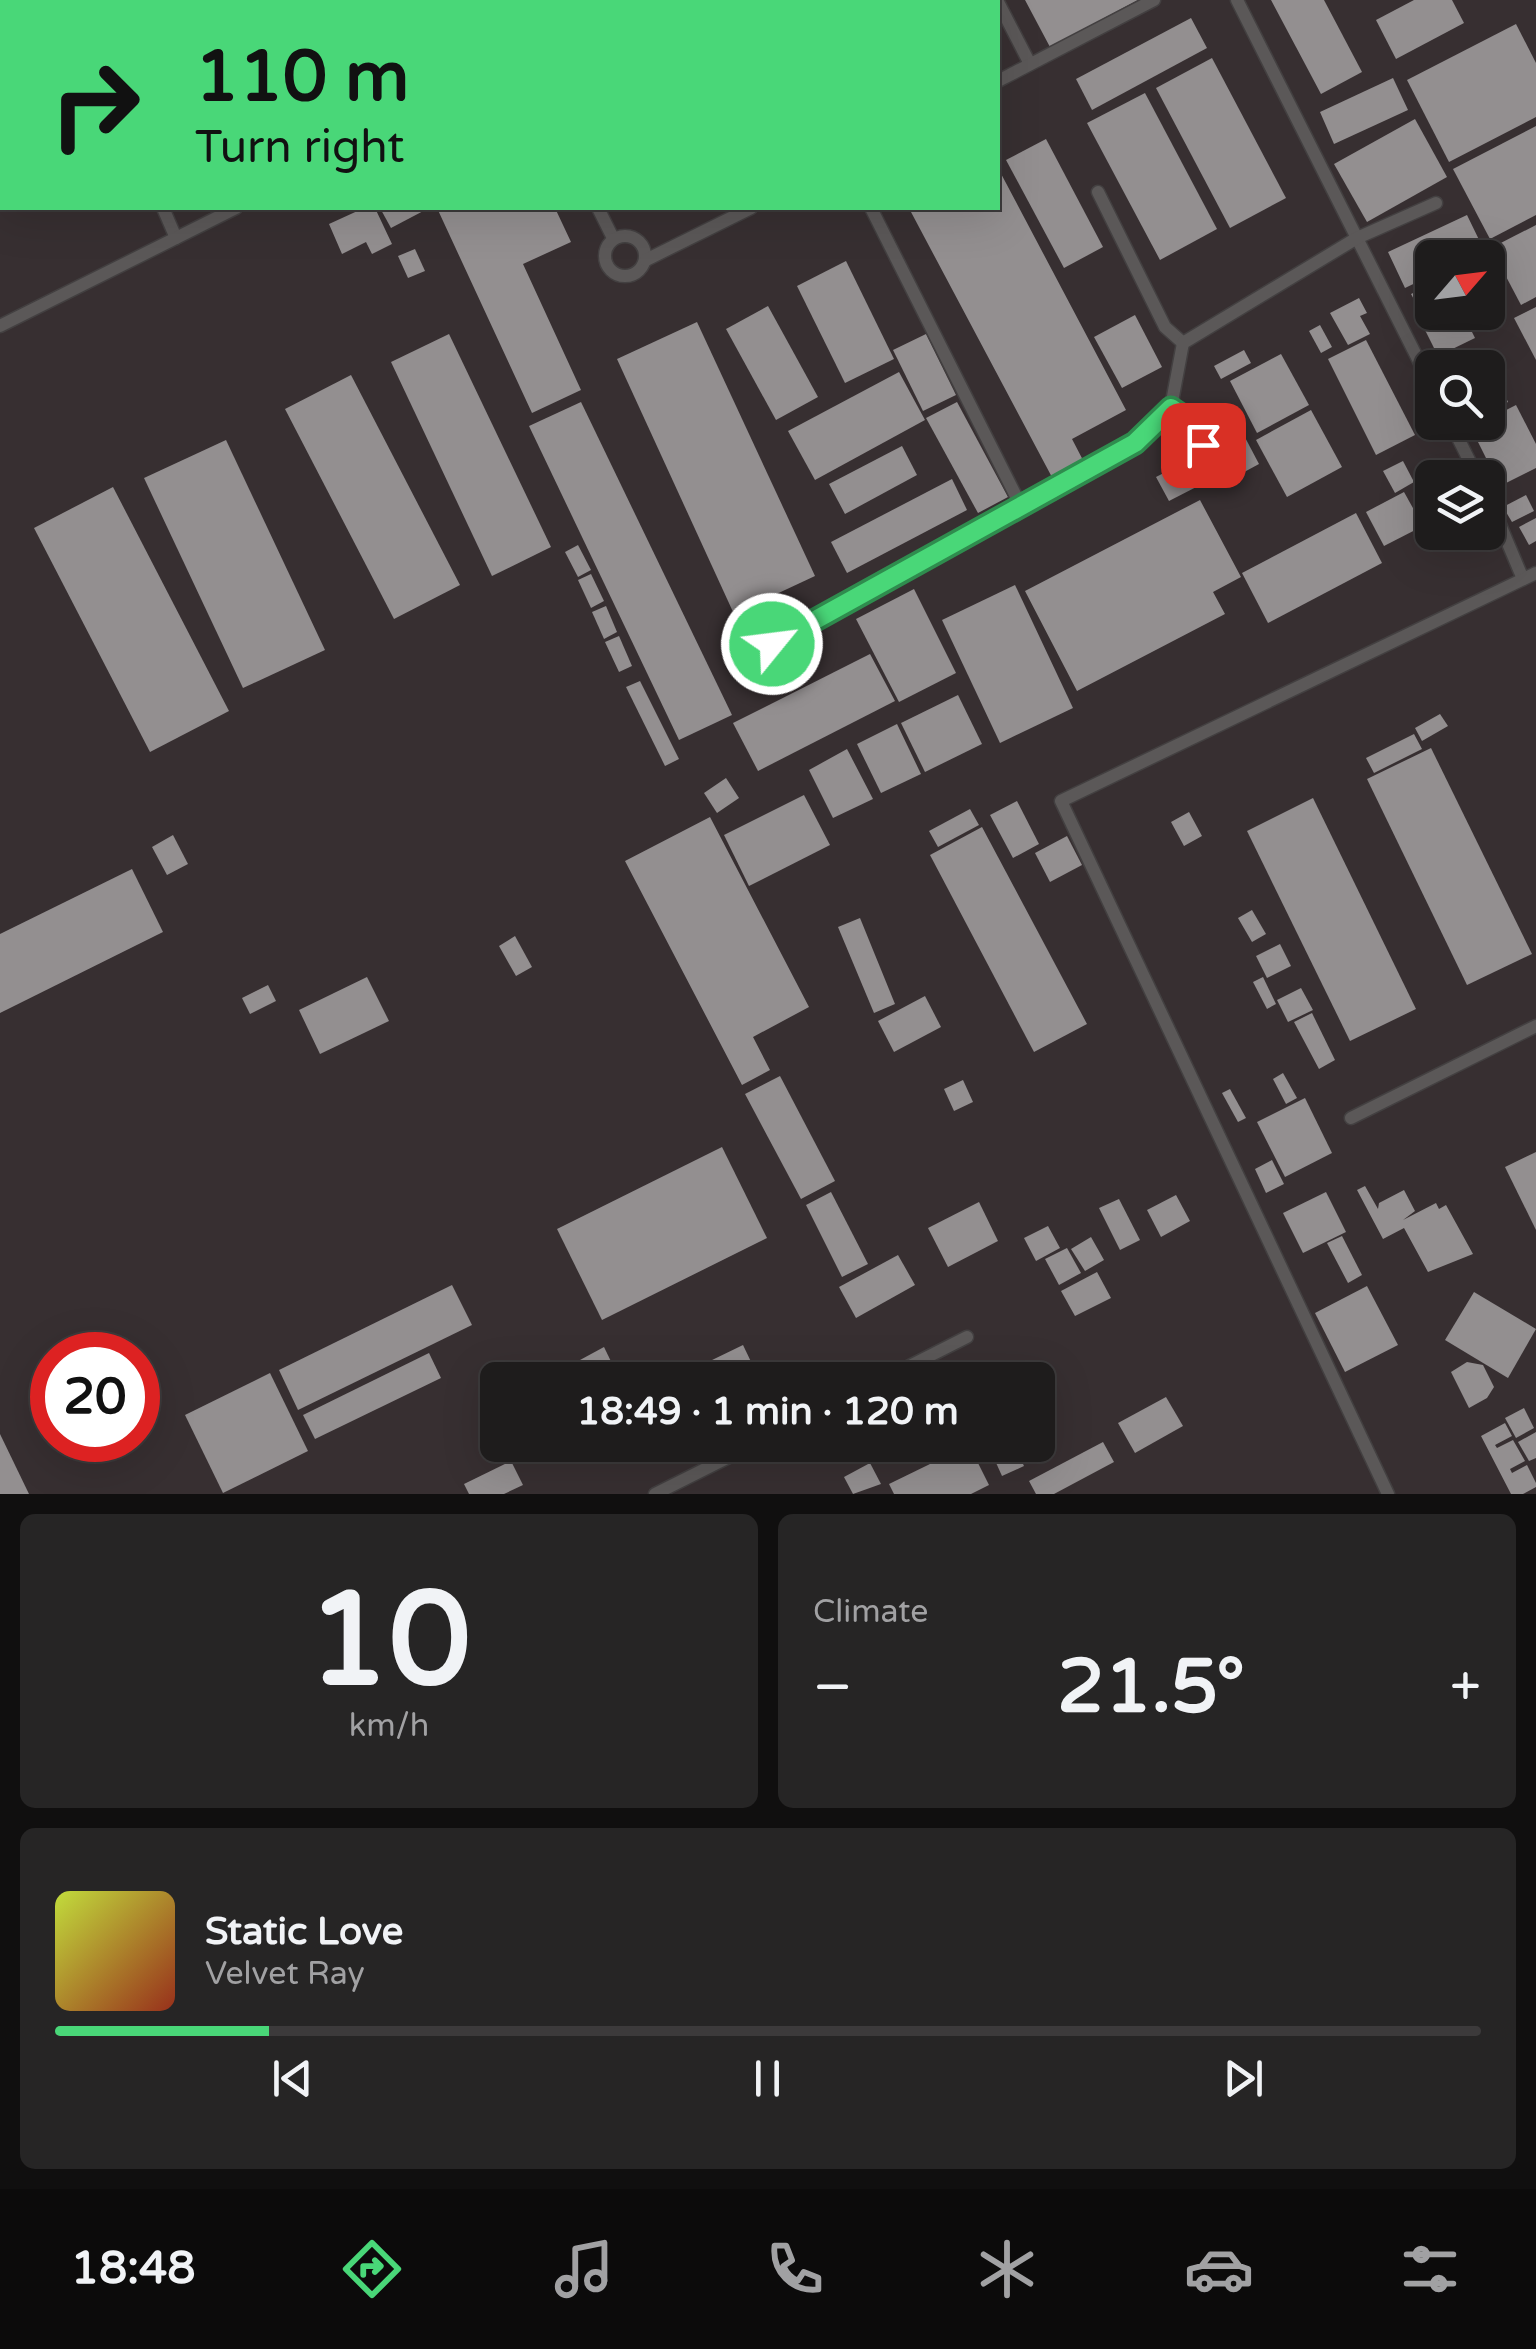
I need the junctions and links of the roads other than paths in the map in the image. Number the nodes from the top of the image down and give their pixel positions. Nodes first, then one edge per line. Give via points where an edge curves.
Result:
1 (1154, 0) edge
2 (1237, 0) edge
3 (1000, 4) edge
4 (1030, 64) junction
5 (1000, 80) edge
6 (1098, 192) dead end
7 (1436, 202) dead end
8 (164, 210) edge
9 (232, 210) edge
10 (599, 210) edge
11 (746, 210) edge
12 (872, 210) edge
13 (176, 238) junction
14 (613, 238) junction
15 (1357, 238) junction
16 (646, 260) junction
17 (0, 326) edge
18 (1182, 342) junction
19 (1415, 353) edge
20 (1171, 408) junction
21 (1216, 469) dead end
22 (1022, 506) junction
23 (1505, 528) edge
24 (1530, 576) edge
25 (772, 644) dead end
26 (1536, 1026) edge
27 (1352, 1118) dead end
28 (966, 1338) dead end
29 (918, 1362) edge
30 (718, 1462) edge
31 (655, 1494) edge
32 (1388, 1494) edge

1 - 4 lane
2 - 15 lane
3 - 4 lane
4 - 5 lane
6 - 18 lane via 1165,327
7 - 15 lane
8 - 13 lane
9 - 13 lane
10 - 14 lane
11 - 16 lane
12 - 22 lane
13 - 17 lane
14 - 16 lane via 629,235 643,244
14 - 16 lane via 604,252 607,268 621,277 637,274
15 - 18 lane
15 - 19 lane
18 - 20 lane
20 - 21 lane via 1190,421
20 - 22 lane via 1135,443
22 - 25 lane
23 - 24 lane
24 - 32 lane via 1061,801
26 - 27 lane
28 - 29 lane
30 - 31 lane

